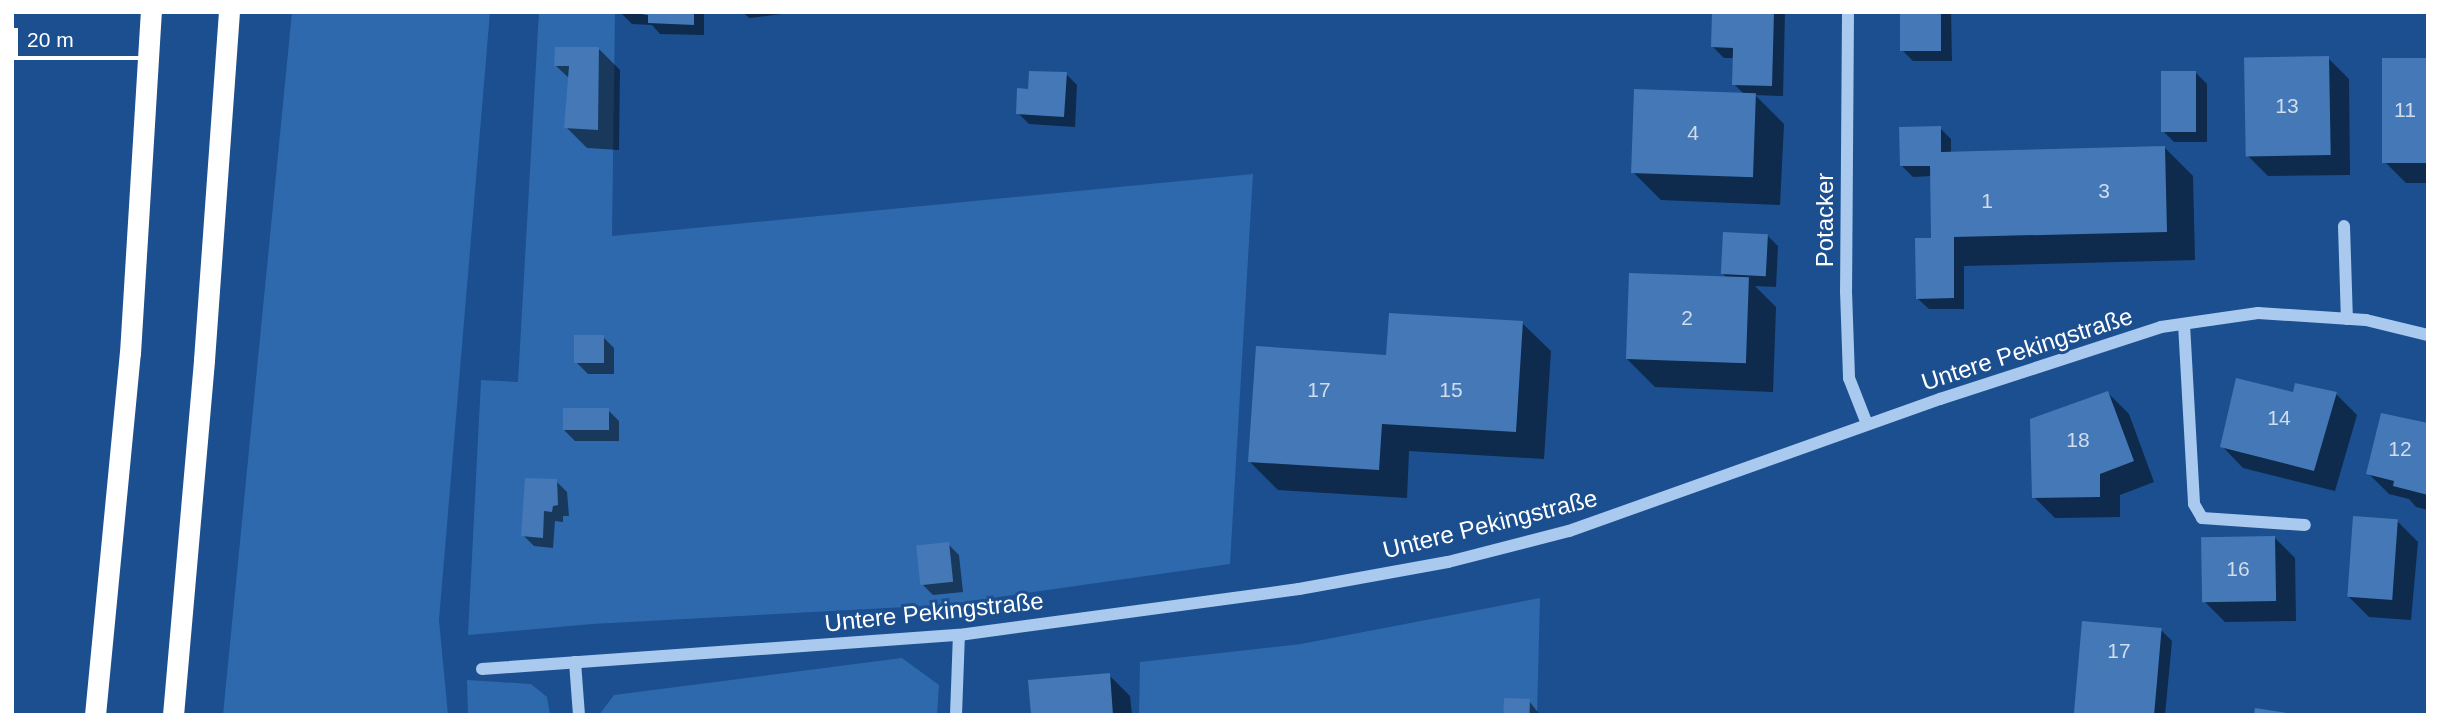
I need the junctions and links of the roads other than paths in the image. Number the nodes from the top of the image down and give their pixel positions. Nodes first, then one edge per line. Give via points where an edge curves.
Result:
1 (151, 12) edge
2 (229, 12) edge
3 (1848, 12) edge
4 (2343, 226) dead end
5 (2347, 319) junction
6 (2184, 324) junction
7 (2428, 335) edge
8 (1867, 424) junction
9 (2305, 525) dead end
10 (959, 635) junction
11 (575, 662) junction
12 (482, 669) dead end
13 (96, 715) edge
14 (173, 715) edge
15 (579, 715) edge
16 (956, 715) edge

1 - 13 highway via 130,353
2 - 14 highway
3 - 8 street, Potacker via 1849,378
4 - 5 street
5 - 6 street, Untere Pekingstraße via 2258,313
5 - 7 street, Untere Pekingstraße
6 - 8 street, Untere Pekingstraße via 2082,351
6 - 9 street via 2194,504 2202,518
8 - 10 street, Untere Pekingstraße via 1569,531 1448,562 1299,589
10 - 11 street, Untere Pekingstraße
10 - 16 street
11 - 12 street, Untere Pekingstraße
11 - 15 street

